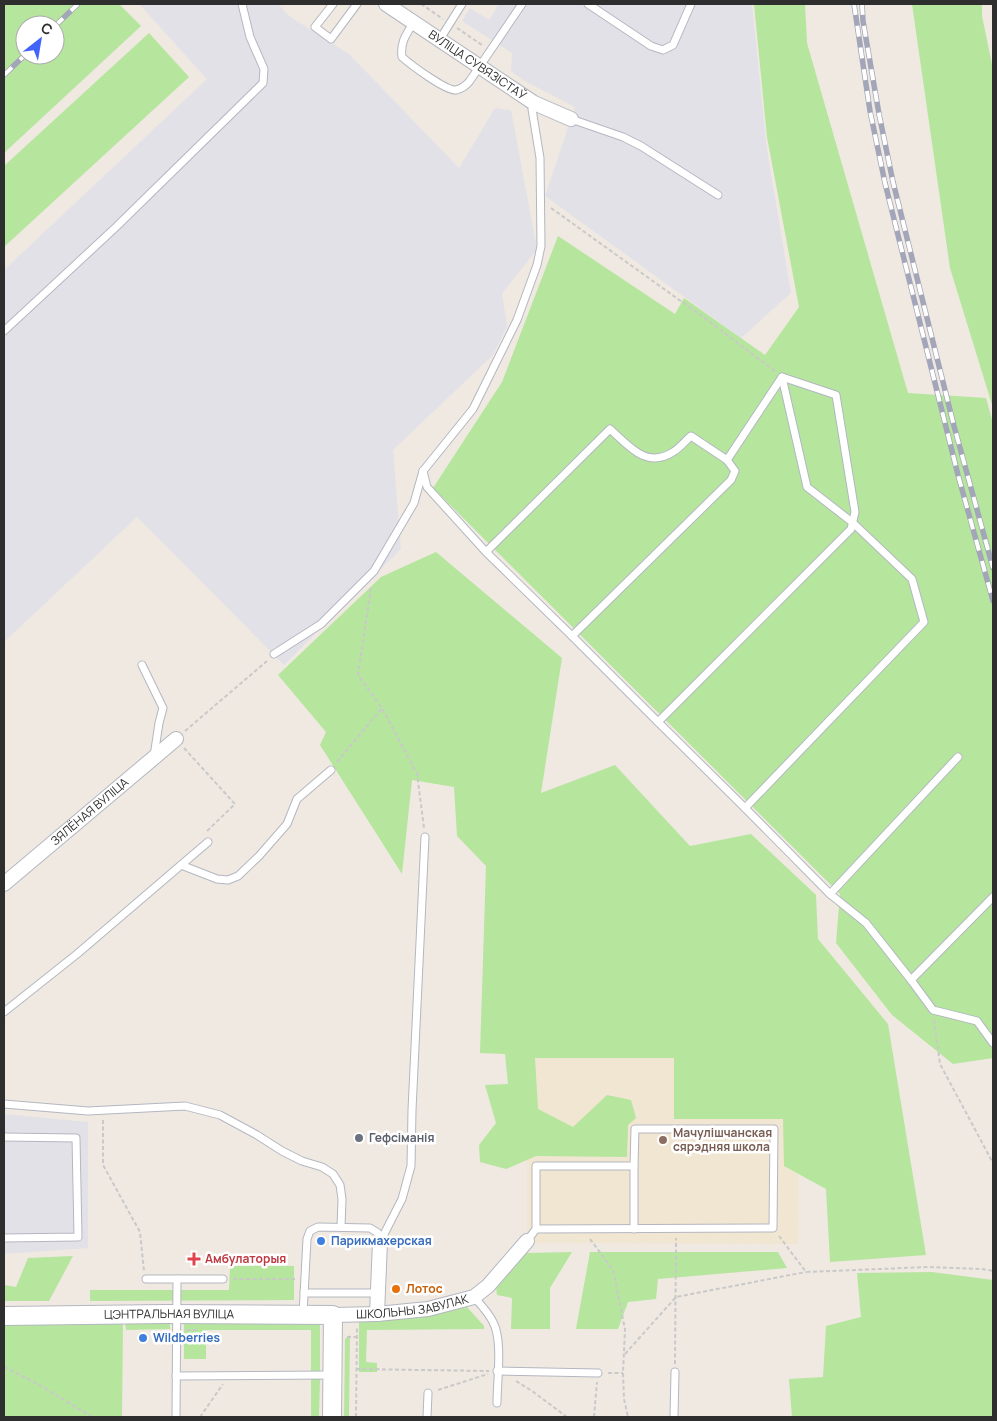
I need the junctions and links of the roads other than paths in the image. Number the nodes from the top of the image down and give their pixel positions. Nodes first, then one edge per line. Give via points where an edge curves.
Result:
1 (242, 4) edge
2 (333, 4) edge
3 (357, 4) edge
4 (386, 4) edge
5 (462, 4) edge
6 (522, 4) edge
7 (588, 4) edge
8 (691, 4) edge
9 (414, 22) junction
10 (440, 40) junction
11 (480, 67) junction
12 (534, 103) junction
13 (572, 119) joint
14 (718, 195) dead end
15 (4, 331) edge
16 (782, 377) junction
17 (727, 460) junction
18 (423, 471) junction
19 (852, 522) junction
20 (486, 552) junction
21 (572, 636) junction
22 (274, 654) road end
23 (142, 665) dead end
24 (658, 722) junction
25 (176, 739) road end
26 (958, 757) dead end
27 (153, 758) junction
28 (331, 770) road end
29 (745, 808) junction
30 (425, 837) road end
31 (208, 842) road end
32 (181, 865) junction
33 (4, 884) edge
34 (830, 894) junction
35 (993, 897) edge
36 (911, 980) junction
37 (4, 1012) edge
38 (993, 1043) edge
39 (4, 1104) edge
40 (4, 1137) edge
41 (634, 1166) junction
42 (341, 1227) junction
43 (536, 1229) junction
44 (634, 1229) junction
45 (4, 1238) edge
46 (527, 1241) joint
47 (380, 1242) junction
48 (146, 1279) road end
49 (177, 1279) junction
50 (223, 1279) road end
51 (304, 1293) junction
52 (378, 1293) junction
53 (474, 1297) junction
54 (177, 1314) junction
55 (303, 1314) junction
56 (334, 1314) junction
57 (377, 1314) junction
58 (4, 1316) edge
59 (497, 1371) junction
60 (675, 1372) road end
61 (598, 1373) road end
62 (333, 1375) junction
63 (176, 1376) junction
64 (428, 1393) road end
65 (497, 1403) dead end
66 (176, 1417) edge
67 (332, 1417) edge
68 (428, 1417) edge
69 (674, 1417) edge

1 - 15 lane via 250,37 264,69 262,83 116,227
2 - 3 lane via 315,27 331,39
4 - 9 street, ВУЛІЦА СУВЯЗІСТАЎ
5 - 10 lane
6 - 11 lane
7 - 8 lane via 651,46 663,50 673,45
9 - 10 street, ВУЛІЦА СУВЯЗІСТАЎ
9 - 11 lane via 400,48 402,57 412,66 454,91 463,88
10 - 11 street, ВУЛІЦА СУВЯЗІСТАЎ
11 - 12 street, ВУЛІЦА СУВЯЗІСТАЎ
12 - 13 street, ВУЛІЦА СУВЯЗІСТАЎ
12 - 18 lane via 541,201 541,246 537,265 517,320 473,409
13 - 14 lane via 641,146
16 - 17 lane
16 - 19 lane via 807,487
16 - 19 lane via 836,395 855,512
17 - 20 lane via 691,436 674,452 658,458 646,458 610,429
17 - 21 lane via 736,471 731,480
18 - 20 lane via 427,487
18 - 22 lane via 414,503 374,571 321,624
19 - 24 lane via 851,529
19 - 29 lane via 912,579 924,622
20 - 21 lane
21 - 24 lane
23 - 27 lane via 163,708
24 - 29 lane
25 - 27 street, ЗЯЛЁНАЯ ВУЛІЦА
26 - 34 lane
27 - 33 street, ЗЯЛЁНАЯ ВУЛІЦА
28 - 32 lane via 297,799 287,824 238,876 217,880
29 - 34 lane
30 - 47 lane via 412,1166 402,1199
31 - 32 lane
32 - 37 lane
34 - 36 lane via 866,923
35 - 36 lane
36 - 38 lane via 932,1010 977,1022
39 - 42 lane via 88,1110 185,1106 220,1115 302,1161 333,1174 340,1185
40 - 45 lane via 76,1138 78,1238
41 - 43 lane via 536,1166
41 - 44 lane
41 - 44 lane via 635,1129 774,1129 773,1228
42 - 47 lane via 370,1228 378,1233
42 - 51 lane via 318,1227 310,1231
43 - 44 lane
43 - 46 lane
46 - 53 street, ШКОЛЬНЫ ЗАВУЛАК via 488,1286
47 - 52 street
48 - 49 lane
49 - 50 lane
49 - 54 lane
51 - 52 lane
51 - 55 lane
52 - 57 street
53 - 57 street, ШКОЛЬНЫ ЗАВУЛАК via 428,1310
53 - 59 lane via 494,1323 498,1340
54 - 55 street, ЦЭНТРАЛЬНАЯ ВУЛІЦА
54 - 58 street, ЦЭНТРАЛЬНАЯ ВУЛІЦА
54 - 63 lane
55 - 56 street, ЦЭНТРАЛЬНАЯ ВУЛІЦА
56 - 57 street, ШКОЛЬНЫ ЗАВУЛАК
56 - 62 street
59 - 61 lane
59 - 65 lane
60 - 69 lane
62 - 63 lane
62 - 67 street
63 - 66 lane
64 - 68 lane

